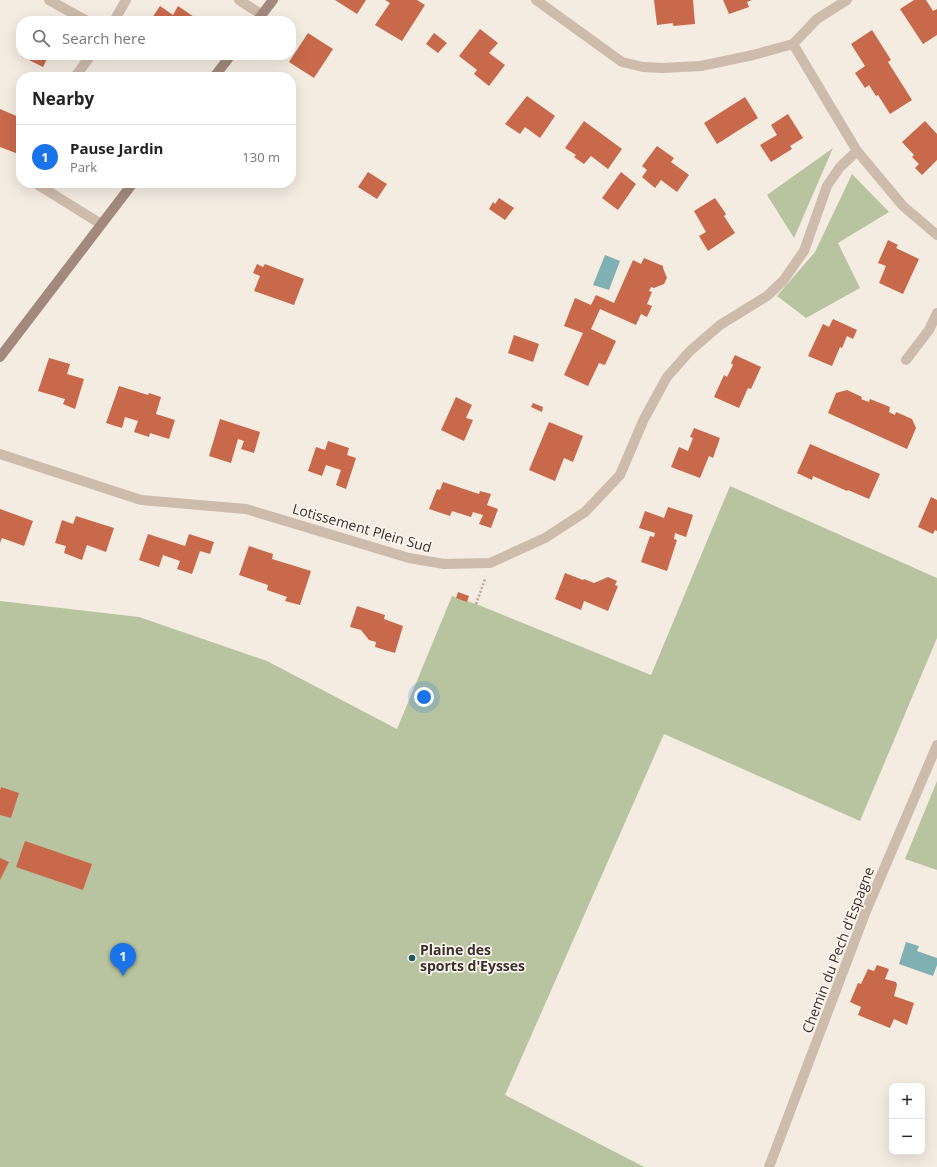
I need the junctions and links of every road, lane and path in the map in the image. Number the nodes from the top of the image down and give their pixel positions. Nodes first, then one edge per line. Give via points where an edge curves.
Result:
1 (49, 0) edge
2 (126, 0) edge
3 (239, 0) edge
4 (274, 0) edge
5 (536, 0) edge
6 (847, 0) edge
7 (78, 16) edge
8 (117, 16) edge
9 (258, 16) edge
10 (262, 16) edge
11 (793, 44) junction
12 (87, 60) edge
13 (226, 60) edge
14 (79, 72) edge
15 (218, 72) edge
16 (857, 151) junction
17 (42, 188) edge
18 (129, 188) edge
19 (101, 224) junction
20 (937, 235) edge
21 (937, 313) edge
22 (0, 357) edge
23 (906, 360) dead end
24 (0, 454) edge
25 (490, 563) junction
26 (476, 604) dead end
27 (937, 745) edge
28 (769, 1167) edge

1 - 7 street
2 - 8 street
3 - 9 street
4 - 10 main road
5 - 11 street via 622,62 643,67 701,66
6 - 11 street via 817,19
11 - 16 street
12 - 14 street
13 - 15 main road
16 - 20 street via 903,206
16 - 25 street, Lotissement Plein Sud via 840,166 827,186 804,251 783,280 767,296 720,325 667,377 644,419 620,475 585,512 545,538
17 - 19 street
18 - 19 main road
19 - 22 main road
21 - 23 street via 929,330
24 - 25 street, Lotissement Plein Sud via 140,500 246,509 409,558 444,564
25 - 26 path
27 - 28 street, Chemin du Pech d'Espagne via 866,911

